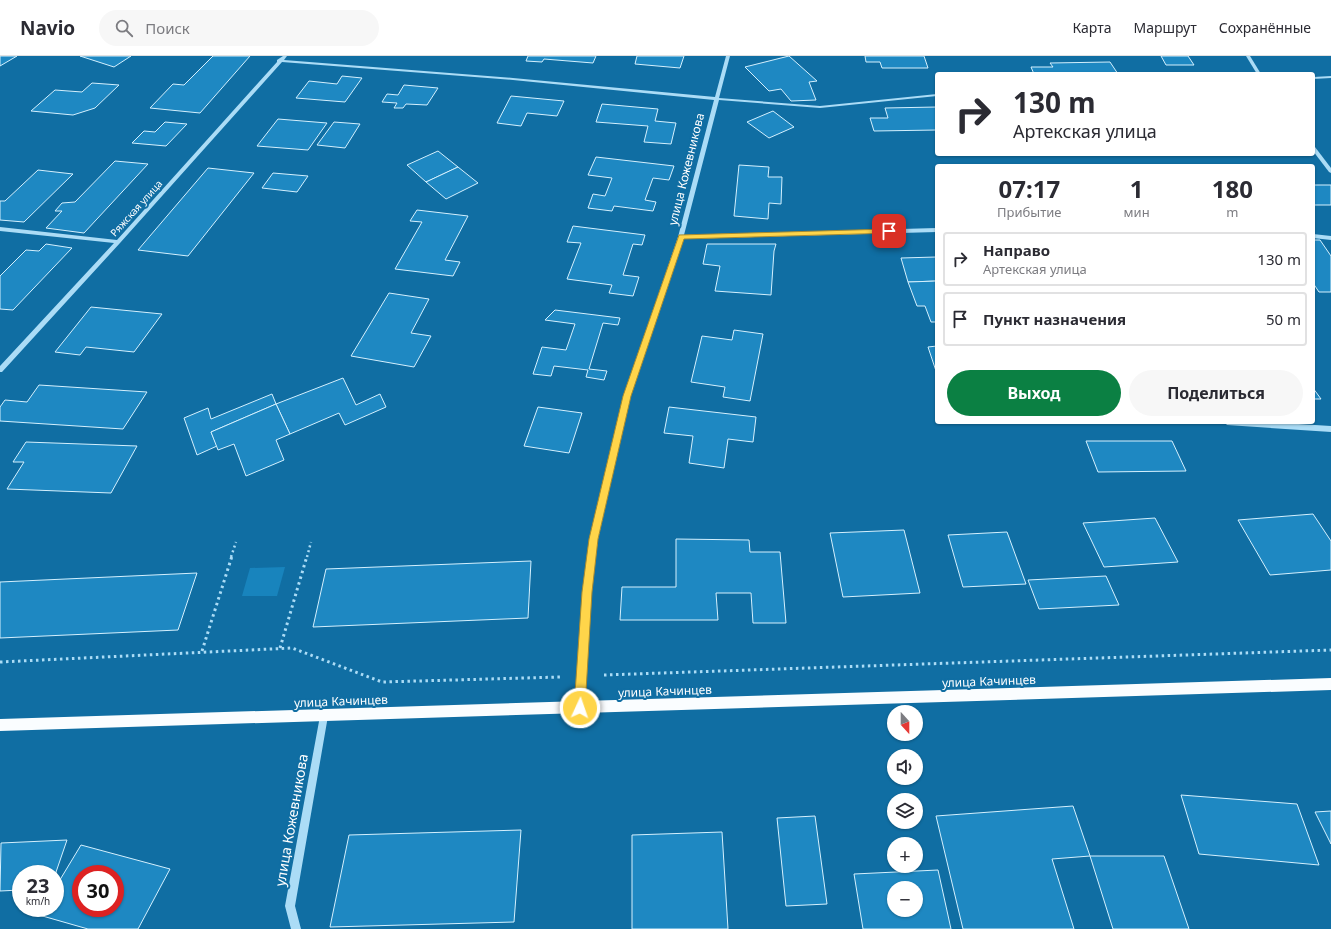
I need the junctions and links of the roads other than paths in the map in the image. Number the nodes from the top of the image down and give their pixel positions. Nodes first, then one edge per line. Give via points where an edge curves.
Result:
1 (284, 56) edge
2 (728, 56) edge
3 (1248, 56) edge
4 (279, 61) junction
5 (1257, 72) edge
6 (1331, 77) edge
7 (1315, 78) edge
8 (935, 95) edge
9 (717, 99) junction
10 (1315, 151) edge
11 (1331, 171) edge
12 (0, 229) edge
13 (935, 230) edge
14 (1315, 236) edge
15 (681, 237) junction
16 (1331, 238) edge
17 (118, 242) junction
18 (0, 370) edge
19 (1256, 424) edge
20 (1331, 429) edge
21 (1331, 684) edge
22 (580, 708) junction
23 (324, 716) junction
24 (0, 725) edge
25 (296, 929) edge

1 - 4 street, Ряжская улица
2 - 9 street, улица Кожевникова
3 - 5 street
4 - 9 street via 513,79
4 - 17 street, Ряжская улица
6 - 7 street
8 - 9 street via 820,107
9 - 15 street, улица Кожевникова
10 - 11 street
12 - 17 street
13 - 15 street
14 - 16 street
15 - 22 street, улица Кожевникова via 627,396 594,539 587,592
17 - 18 street, Ряжская улица
19 - 20 street
21 - 22 main road, улица Качинцев
22 - 23 main road, улица Качинцев
23 - 24 main road, улица Качинцев
23 - 25 street, улица Кожевникова via 290,906

